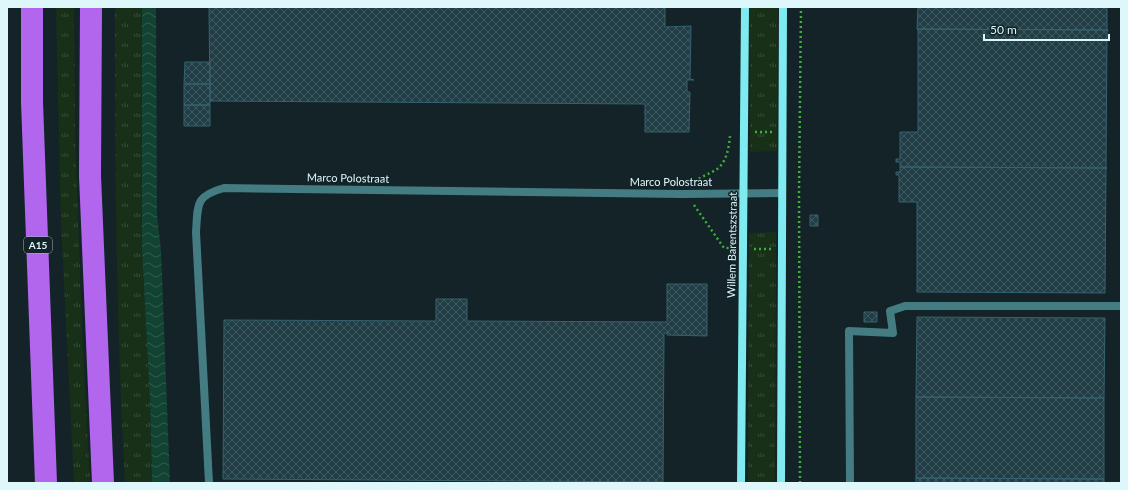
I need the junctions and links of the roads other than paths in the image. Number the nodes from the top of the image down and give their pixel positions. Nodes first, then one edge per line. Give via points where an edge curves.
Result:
1 (32, 7) edge
2 (91, 7) edge
3 (745, 7) edge
4 (783, 7) edge
5 (743, 193) junction
6 (782, 193) junction
7 (1121, 306) edge
8 (46, 483) edge
9 (104, 483) edge
10 (209, 483) edge
11 (741, 483) edge
12 (781, 483) edge
13 (850, 483) edge

1 - 8 highway, A15 via 32,102
2 - 9 highway via 90,176
3 - 5 main road, Willem Barentszstraat
4 - 6 main road
5 - 6 street, Marco Polostraat
5 - 10 street, Marco Polostraat via 224,188 210,192 200,203 196,232
5 - 11 main road, Willem Barentszstraat
6 - 12 main road
7 - 13 street via 905,306 890,311 893,333 849,331

